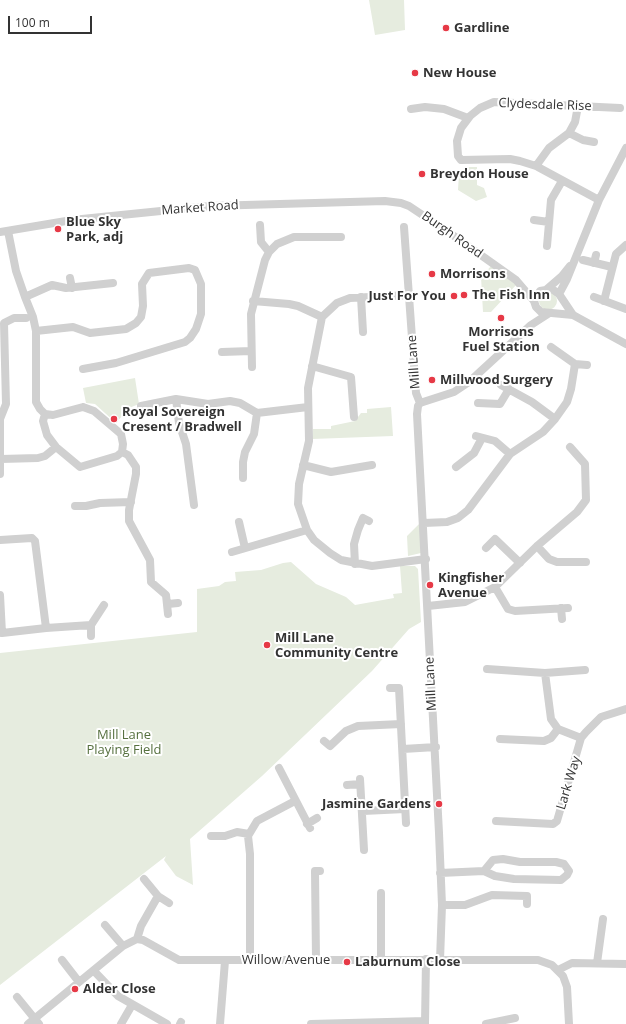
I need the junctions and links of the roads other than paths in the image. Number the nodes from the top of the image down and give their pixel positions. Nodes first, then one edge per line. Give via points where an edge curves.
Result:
1 (578, 106) junction
2 (620, 108) dead end
3 (411, 109) dead end
4 (468, 118) junction
5 (569, 133) junction
6 (594, 142) dead end
7 (626, 148) edge
8 (623, 163) edge
9 (536, 166) junction
10 (562, 181) junction
11 (599, 200) junction
12 (401, 204) joint
13 (534, 220) dead end
14 (549, 222) junction
15 (260, 225) dead end
16 (407, 231) dead end
17 (4, 232) edge
18 (341, 237) dead end
19 (626, 245) edge
20 (548, 246) dead end
21 (269, 252) junction
22 (583, 260) dead end
23 (573, 262) junction
24 (612, 267) junction
25 (70, 278) dead end
26 (113, 283) dead end
27 (521, 284) junction
28 (72, 288) junction
29 (543, 290) junction
30 (410, 295) junction
31 (25, 297) junction
32 (361, 297) junction
33 (560, 297) junction
34 (594, 297) dead end
35 (253, 301) junction
36 (604, 301) junction
37 (535, 304) junction
38 (626, 309) edge
39 (551, 313) junction
40 (574, 315) junction
41 (322, 317) junction
42 (26, 318) dead end
43 (531, 325) junction
44 (36, 331) junction
45 (363, 332) dead end
46 (626, 344) edge
47 (551, 347) dead end
48 (251, 351) junction
49 (222, 352) dead end
50 (575, 364) junction
51 (587, 365) dead end
52 (312, 366) junction
53 (252, 367) dead end
54 (83, 369) dead end
55 (176, 398) junction
56 (420, 403) junction
57 (478, 404) dead end
58 (141, 406) dead end
59 (308, 408) junction
60 (257, 413) junction
61 (45, 414) junction
62 (354, 417) dead end
63 (555, 419) junction
64 (56, 447) junction
65 (570, 447) dead end
66 (122, 452) junction
67 (510, 454) junction
68 (1, 459) edge
69 (303, 465) junction
70 (372, 465) dead end
71 (456, 467) dead end
72 (0, 474) edge
73 (243, 478) dead end
74 (131, 502) junction
75 (194, 505) dead end
76 (75, 506) dead end
77 (363, 518) dead end
78 (239, 522) dead end
79 (424, 523) junction
80 (307, 530) junction
81 (0, 540) edge
82 (537, 546) junction
83 (245, 548) junction
84 (486, 548) dead end
85 (232, 552) dead end
86 (426, 559) junction
87 (586, 562) dead end
88 (520, 563) junction
89 (355, 564) junction
90 (495, 588) junction
91 (0, 595) edge
92 (178, 603) dead end
93 (168, 604) junction
94 (104, 605) dead end
95 (428, 606) junction
96 (168, 614) dead end
97 (562, 619) dead end
98 (91, 625) junction
99 (46, 628) junction
100 (91, 636) dead end
101 (487, 669) dead end
102 (584, 670) dead end
103 (544, 673) junction
104 (390, 688) dead end
105 (626, 709) edge
106 (402, 724) junction
107 (558, 729) junction
108 (582, 738) junction
109 (500, 739) dead end
110 (328, 746) dead end
111 (436, 747) junction
112 (403, 749) junction
113 (279, 768) dead end
114 (347, 785) dead end
115 (295, 801) junction
116 (405, 809) junction
117 (363, 811) junction
118 (317, 818) dead end
119 (496, 821) dead end
120 (406, 823) dead end
121 (249, 834) junction
122 (211, 836) dead end
123 (364, 848) dead end
124 (315, 871) dead end
125 (484, 871) junction
126 (440, 873) junction
127 (144, 879) dead end
128 (381, 893) dead end
129 (158, 896) junction
130 (170, 903) dead end
131 (527, 904) dead end
132 (442, 905) junction
133 (603, 918) dead end
134 (105, 924) dead end
135 (137, 938) junction
136 (123, 946) junction
137 (426, 959) junction
138 (62, 960) dead end
139 (250, 960) junction
140 (316, 960) junction
141 (381, 960) junction
142 (440, 960) junction
143 (225, 961) junction
144 (597, 963) junction
145 (626, 964) edge
146 (558, 970) junction
147 (94, 971) junction
148 (79, 982) junction
149 (18, 997) dead end
150 (132, 1005) junction
151 (515, 1018) dead end
152 (34, 1022) edge
153 (425, 1022) edge
154 (121, 1024) edge
155 (167, 1024) edge
156 (220, 1024) edge
157 (311, 1024) edge
158 (486, 1024) edge
159 (570, 1024) edge

1 - 2 street, Clydesdale Rise
1 - 4 street, Clydesdale Rise via 494,102 480,108
1 - 5 street via 576,122
3 - 4 street via 444,109
4 - 9 street, Clydesdale Rise via 461,128 457,141 458,156 461,160 510,158
5 - 6 street
5 - 9 street via 549,148
7 - 8 street
8 - 11 street
9 - 10 street
10 - 11 street
10 - 14 street via 552,200
11 - 23 street
12 - 17 street, Market Road via 385,201 216,206 72,220
12 - 27 street, Burgh Road via 409,206
13 - 14 street
14 - 20 street
15 - 21 street via 261,242
16 - 30 street, Mill Lane
17 - 31 street
18 - 21 street via 294,237 277,244
19 - 24 street via 616,254
21 - 35 street
22 - 24 street via 595,259
23 - 29 street via 562,276
23 - 33 street
24 - 36 street
25 - 28 street
26 - 28 street
27 - 29 street, Burgh Road
27 - 37 street, Burgh Road
28 - 31 street via 52,285
29 - 33 street, Burgh Road via 552,289
29 - 37 street
30 - 32 street
30 - 56 street, Mill Lane via 416,393
31 - 44 street
32 - 41 street via 337,303
32 - 45 street
33 - 39 street via 560,307
33 - 40 street, Burgh Road
34 - 36 street
35 - 41 street via 298,306
35 - 48 street
36 - 38 street
37 - 39 street, Burgh Road via 540,312
37 - 43 street
39 - 40 street, Burgh Road
39 - 43 street
40 - 46 street, Burgh Road
41 - 52 street
42 - 68 street via 14,318 4,323 6,404 0,419
43 - 56 street via 469,382 454,392
44 - 54 street via 73,327 90,332 126,329 141,317 142,284 149,273 189,268 195,270 201,284 200,314 196,329 190,338 185,342 116,363
44 - 61 street via 36,402
47 - 50 street
48 - 49 street
48 - 53 street
50 - 51 street
50 - 63 street via 567,402
52 - 59 street
52 - 62 street via 351,377
55 - 58 street
55 - 60 street via 208,404 240,402
55 - 75 street via 179,423 186,444
56 - 79 street, Mill Lane via 417,414
57 - 63 street via 500,404 507,386
59 - 60 street
59 - 69 street via 310,441
60 - 73 street via 254,434 245,452
61 - 64 street via 44,430
61 - 66 street via 53,415 83,407 89,408 121,434
63 - 67 street via 543,432
64 - 66 street via 80,467 117,456
64 - 68 street via 38,458
65 - 82 street via 585,464 583,488 586,500 577,512
66 - 74 street via 128,455 136,467
67 - 71 street via 495,441 479,437 474,453
67 - 79 street via 468,510 447,522
68 - 72 street
69 - 70 street via 331,472
69 - 80 street via 298,504
74 - 76 street via 100,502
74 - 93 street via 129,521 150,560 152,582 166,595
77 - 89 street via 354,544
78 - 83 street
79 - 86 street, Mill Lane
80 - 83 street
80 - 89 street via 314,540 330,553
81 - 99 street via 32,538 35,541
82 - 87 street via 549,559 556,562
82 - 88 street
83 - 85 street
84 - 88 street via 494,539
86 - 89 street via 372,566
86 - 95 street, Mill Lane
88 - 90 street
90 - 95 street via 465,602
90 - 97 street via 508,609 515,611 565,608
91 - 99 street via 2,633
92 - 93 street
93 - 96 street
94 - 98 street
95 - 111 street, Mill Lane
98 - 99 street
98 - 100 street
101 - 103 street
102 - 103 street
103 - 107 street via 548,711
104 - 106 street via 399,688
105 - 108 street, Lark Way via 601,717 591,724
106 - 110 street via 358,726 346,731
106 - 112 street
107 - 108 street
107 - 109 street via 551,738 544,741
108 - 119 street, Lark Way via 557,821 553,824
111 - 112 street
111 - 126 street, Mill Lane
112 - 116 street
113 - 115 street
114 - 117 street via 360,782
115 - 118 street via 308,826
115 - 121 street via 264,816 253,826
116 - 117 street
116 - 120 street
117 - 123 street
121 - 122 street via 237,832 225,836
121 - 139 street
124 - 140 street
125 - 125 street via 493,860 498,859 556,862 564,864 569,871 561,880 495,876
125 - 126 street
126 - 132 street, Mill Lane
127 - 129 street
128 - 141 street
129 - 130 street
129 - 135 street
131 - 132 street via 527,896 492,895 465,905
132 - 142 street, Mill Lane
133 - 144 street
134 - 136 street
135 - 136 street
135 - 143 street, Willow Avenue via 180,960
136 - 147 street
137 - 141 street, Willow Avenue
137 - 142 street, Willow Avenue
137 - 153 street
138 - 148 street
139 - 140 street, Willow Avenue
139 - 143 street, Willow Avenue
140 - 141 street, Willow Avenue
142 - 146 street via 538,960
143 - 156 street
144 - 145 street
144 - 146 street via 572,963
146 - 159 street via 567,988
147 - 148 street
147 - 150 street via 109,988
148 - 152 street
149 - 152 street
150 - 154 street
150 - 155 street
151 - 158 street
153 - 157 street

